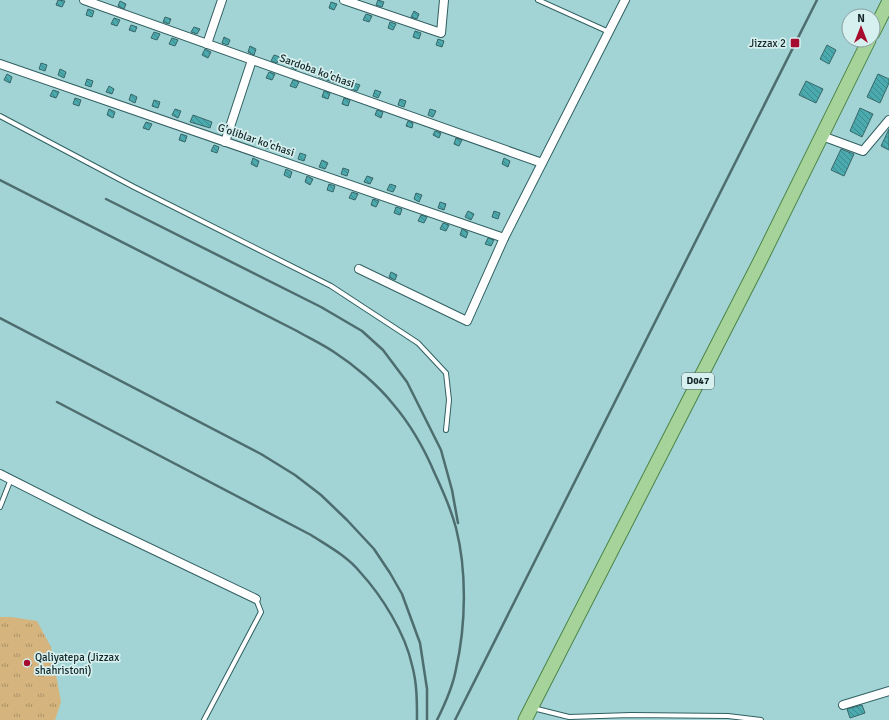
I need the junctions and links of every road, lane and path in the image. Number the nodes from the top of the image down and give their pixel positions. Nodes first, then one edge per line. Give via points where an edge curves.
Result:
1 (84, 0) edge
2 (222, 0) edge
3 (344, 0) edge
4 (444, 0) edge
5 (538, 0) edge
6 (625, 0) edge
7 (889, 1) edge
8 (881, 17) edge
9 (609, 32) junction
10 (207, 44) junction
11 (865, 48) edge
12 (252, 60) junction
13 (0, 64) edge
14 (0, 116) edge
15 (889, 120) edge
16 (822, 136) junction
17 (225, 142) junction
18 (542, 163) junction
19 (504, 238) junction
20 (359, 269) dead end
21 (446, 430) dead end
22 (0, 474) edge
23 (11, 479) junction
24 (0, 507) edge
25 (256, 599) joint
26 (889, 691) edge
27 (843, 705) dead end
28 (531, 708) junction
29 (628, 718) edge
30 (204, 720) edge
31 (525, 720) edge
32 (762, 720) edge

1 - 10 street, Sardoba ko'chasi
2 - 10 street
3 - 4 street via 441,33
5 - 9 lane
6 - 9 street
7 - 8 main road
9 - 18 street
10 - 12 street, Sardoba ko'chasi
11 - 16 main road, D047
12 - 17 street
12 - 18 street, Sardoba ko'chasi
13 - 17 street, G'oliblar ko'chasi
14 - 21 lane via 331,286 418,343 446,373 449,400
15 - 16 street via 862,151
16 - 28 main road, D047
17 - 19 street, G'oliblar ko'chasi
18 - 19 street
19 - 20 street via 467,321
22 - 23 street
23 - 24 lane
23 - 25 street
25 - 30 lane via 261,612
26 - 27 street
28 - 29 lane via 569,717
28 - 31 main road, D047
29 - 32 lane via 728,716

